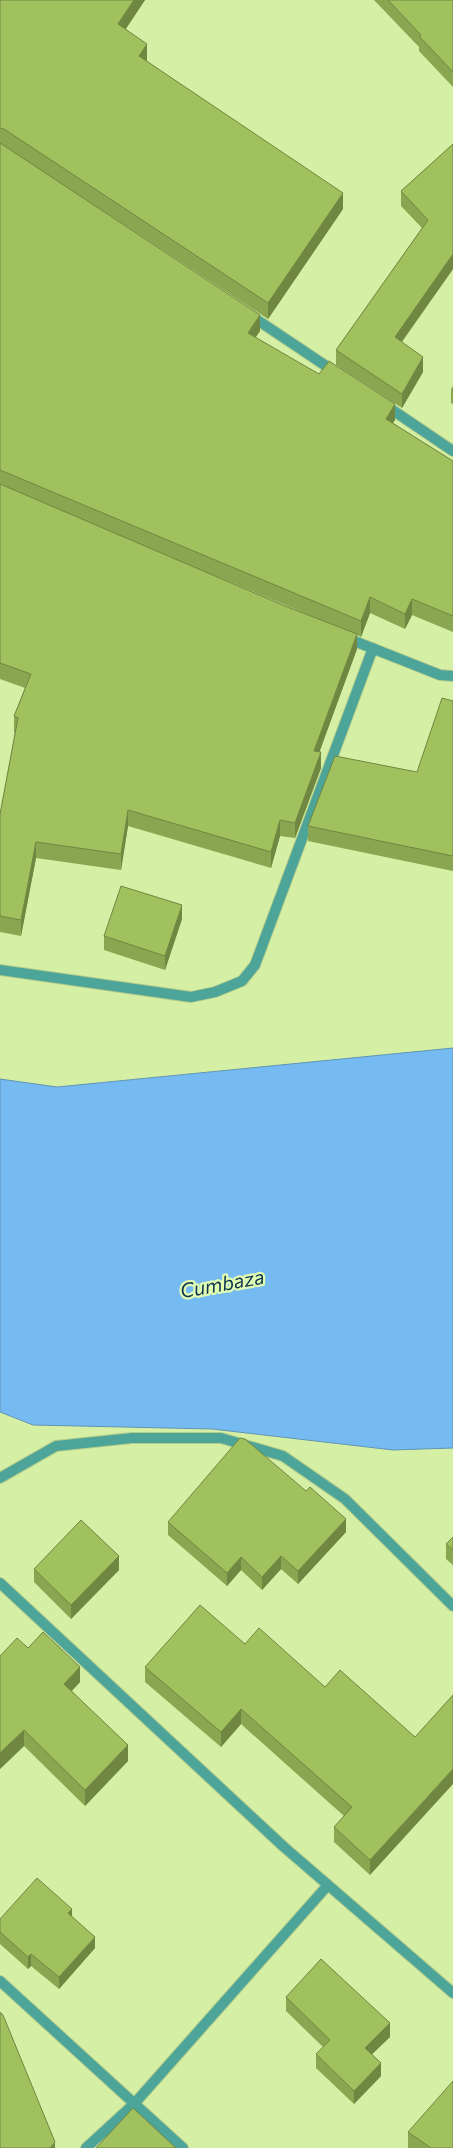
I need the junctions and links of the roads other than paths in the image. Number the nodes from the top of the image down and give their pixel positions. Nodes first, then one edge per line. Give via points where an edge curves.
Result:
1 (237, 307) edge
2 (345, 379) edge
3 (378, 401) edge
4 (453, 451) edge
5 (330, 632) edge
6 (372, 648) junction
7 (453, 676) edge
8 (0, 970) edge
9 (0, 1478) edge
10 (0, 1583) edge
11 (453, 1606) edge
12 (328, 1885) junction
13 (0, 1981) edge
14 (453, 1993) edge
15 (134, 2104) junction
16 (86, 2148) edge
17 (183, 2148) edge

1 - 2 street
3 - 4 street
5 - 6 street
6 - 7 street via 440,675
6 - 8 street via 255,965 242,980 215,992 191,997
9 - 11 street via 56,1446 132,1438 221,1438 283,1456 345,1498
10 - 12 street
12 - 14 street
12 - 15 street
13 - 15 street
15 - 16 street
15 - 17 street

